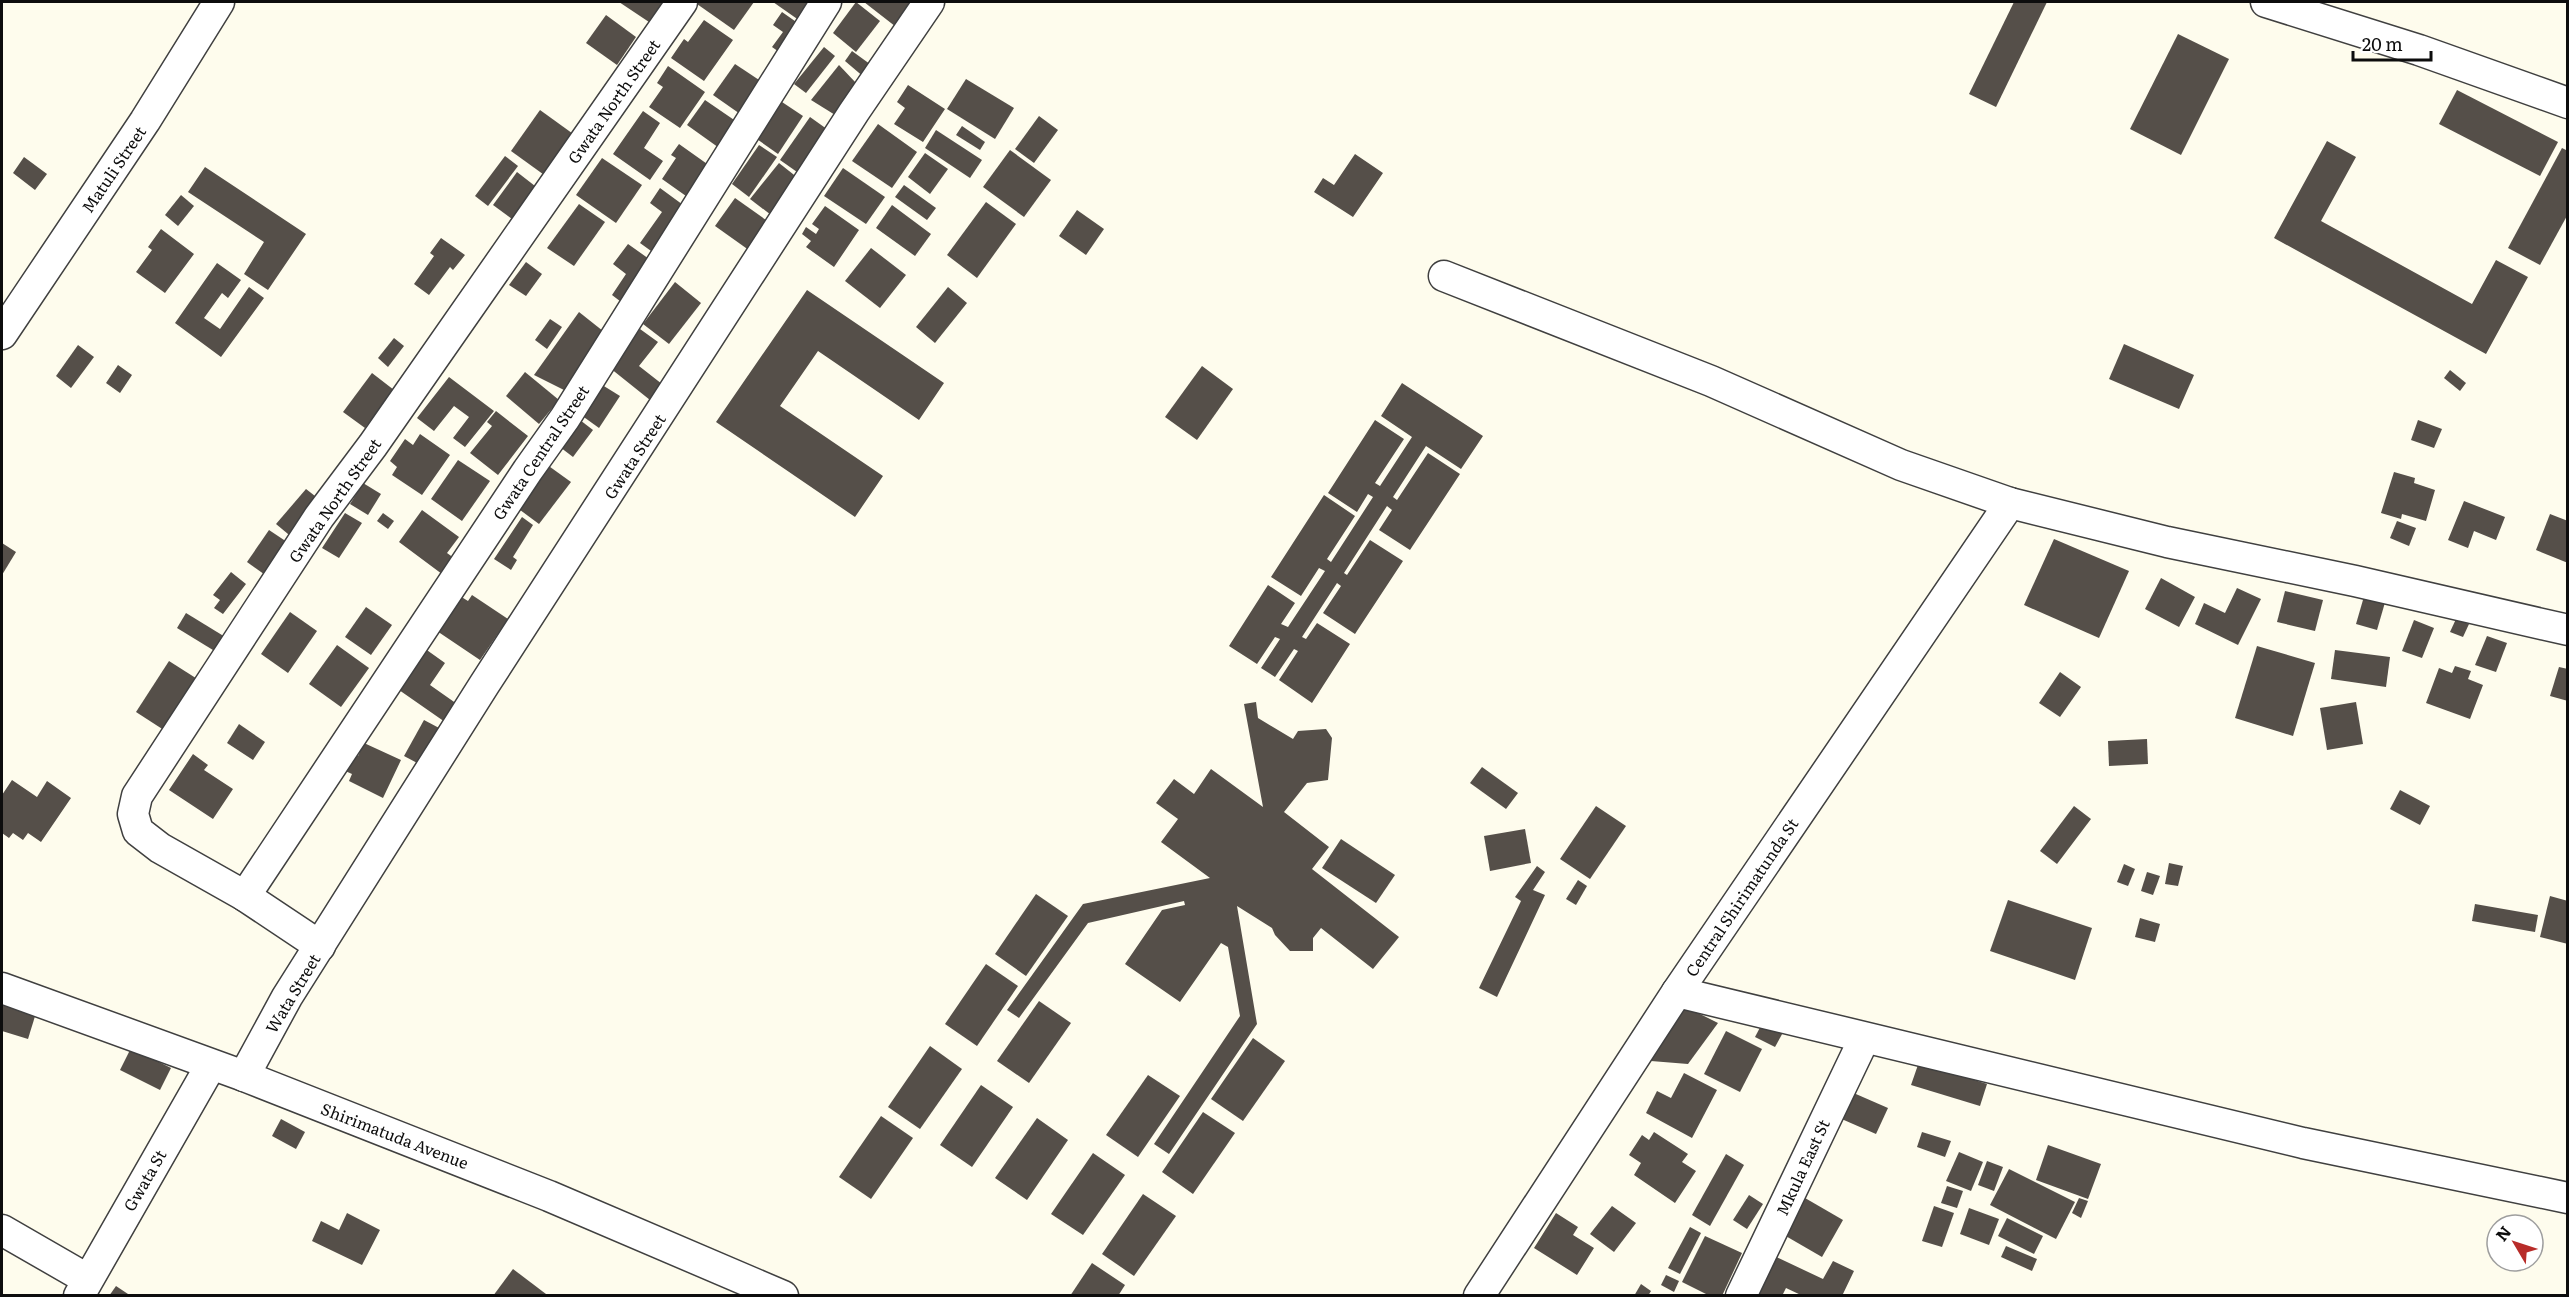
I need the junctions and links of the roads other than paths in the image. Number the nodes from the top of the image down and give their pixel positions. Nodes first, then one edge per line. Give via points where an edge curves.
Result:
1 (219, 2) edge
2 (682, 2) edge
3 (826, 2) edge
4 (929, 2) edge
5 (2266, 2) edge
6 (2568, 104) edge
7 (1444, 276) dead end
8 (2, 334) edge
9 (2010, 503) junction
10 (2568, 630) edge
11 (245, 896) junction
12 (341, 912) joint
13 (320, 946) junction
14 (2, 988) edge
15 (1677, 992) junction
16 (1864, 1039) junction
17 (211, 1065) junction
18 (244, 1076) junction
19 (2568, 1198) edge
20 (2, 1230) edge
21 (83, 1287) edge
22 (783, 1296) edge
23 (1479, 1296) edge
24 (1741, 1296) edge

1 - 8 street, Matuli Street via 145,121
2 - 11 street, Gwata North Street via 387,426 319,517 137,796 133,814 138,831 159,848
3 - 11 street, Gwata Central Street via 566,418
4 - 12 street, Gwata Street via 484,685
5 - 6 street via 2419,50
7 - 9 street via 1711,381 1901,465
9 - 10 street via 2167,542
9 - 15 street, Central Shirimatunda St
11 - 13 street, Gwata North Street
12 - 13 street, Wata Street
13 - 18 street, Wata Street
14 - 17 street, Shirimatuda Avenue
15 - 16 street
15 - 23 street, Central Shirimatunda St
16 - 19 street via 2303,1143
16 - 24 street, Mkula East St
17 - 18 street, Shirimatuda Avenue
17 - 21 street, Gwata St
18 - 22 street, Shirimatuda Avenue via 549,1196
20 - 21 street

